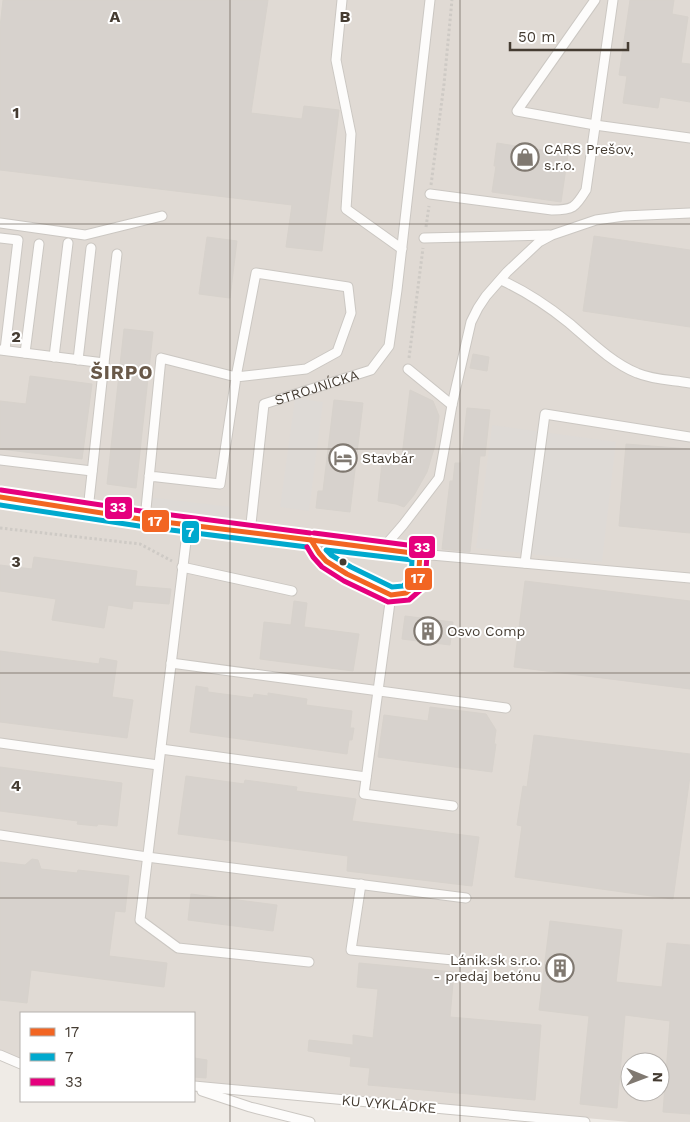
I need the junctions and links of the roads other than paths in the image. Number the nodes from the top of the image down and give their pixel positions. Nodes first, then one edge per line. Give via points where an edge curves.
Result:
1 (342, 0) edge
2 (430, 0) edge
3 (595, 0) edge
4 (613, 0) edge
5 (595, 125) junction
6 (690, 138) edge
7 (430, 194) road end
8 (690, 213) edge
9 (162, 216) dead end
10 (0, 223) edge
11 (552, 235) junction
12 (0, 238) edge
13 (424, 238) road end
14 (68, 243) dead end
15 (39, 244) dead end
16 (92, 248) dead end
17 (402, 249) junction
18 (117, 254) dead end
19 (500, 280) junction
20 (2, 350) edge
21 (26, 353) junction
22 (54, 357) junction
23 (78, 360) junction
24 (104, 363) junction
25 (408, 369) road end
26 (236, 378) junction
27 (690, 383) edge
28 (452, 405) junction
29 (690, 436) edge
30 (0, 460) edge
31 (92, 472) junction
32 (149, 476) junction
33 (0, 497) edge
34 (88, 510) junction
35 (145, 519) junction
36 (188, 525) junction
37 (250, 533) junction
38 (311, 540) junction
39 (383, 548) junction
40 (420, 554) junction
41 (525, 563) junction
42 (182, 567) junction
43 (690, 578) edge
44 (292, 591) dead end
45 (391, 595) junction
46 (171, 663) junction
47 (378, 691) junction
48 (506, 708) dead end
49 (0, 743) edge
50 (161, 748) junction
51 (158, 764) junction
52 (366, 777) junction
53 (453, 806) dead end
54 (0, 835) edge
55 (147, 857) junction
56 (361, 884) junction
57 (466, 898) dead end
58 (453, 960) dead end
59 (309, 962) dead end
60 (0, 1055) edge
61 (20, 1064) edge
62 (195, 1087) edge
63 (195, 1087) edge
64 (310, 1122) edge
65 (585, 1122) edge

1 - 17 lane via 336,60 351,134 346,209
2 - 17 lane, STROJNÍCKA
3 - 5 lane via 517,112
4 - 5 lane
5 - 6 lane
5 - 7 lane via 586,190 578,204 565,210
8 - 11 lane via 596,220
9 - 10 lane via 86,234
11 - 13 lane
11 - 19 lane via 539,242
12 - 20 lane via 18,240
14 - 22 lane
15 - 21 lane
16 - 23 lane
17 - 37 lane, STROJNÍCKA via 388,346 370,370 264,404
18 - 24 lane
19 - 27 lane via 528,294 623,366 652,378
19 - 28 lane via 471,322
20 - 21 lane
21 - 22 lane
22 - 23 lane
23 - 24 lane
24 - 31 lane
25 - 28 lane
26 - 26 lane via 306,369 336,352 351,313 348,287 256,273
26 - 32 lane via 220,484
26 - 32 lane via 161,358
28 - 39 lane via 439,478
29 - 41 lane via 545,414
30 - 31 lane
31 - 34 lane
32 - 35 lane
33 - 34 street
34 - 35 street
35 - 36 street
36 - 37 street
36 - 42 lane
37 - 38 street
38 - 39 lane
38 - 45 lane via 326,561
39 - 40 lane
40 - 41 lane
40 - 45 lane via 418,583 406,593
41 - 43 lane
42 - 44 lane
42 - 46 lane
45 - 47 lane
46 - 47 lane
46 - 50 lane
47 - 48 lane
47 - 52 lane
49 - 51 lane
50 - 51 lane
50 - 52 lane
51 - 55 lane
52 - 53 lane via 364,794
54 - 55 lane
55 - 56 lane
55 - 59 lane via 140,920 178,948
56 - 57 lane
56 - 58 lane via 351,950
60 - 61 lane
62 - 64 lane, KU VYKLÁDKE via 250,1108
63 - 65 lane, KU VYKLÁDKE

